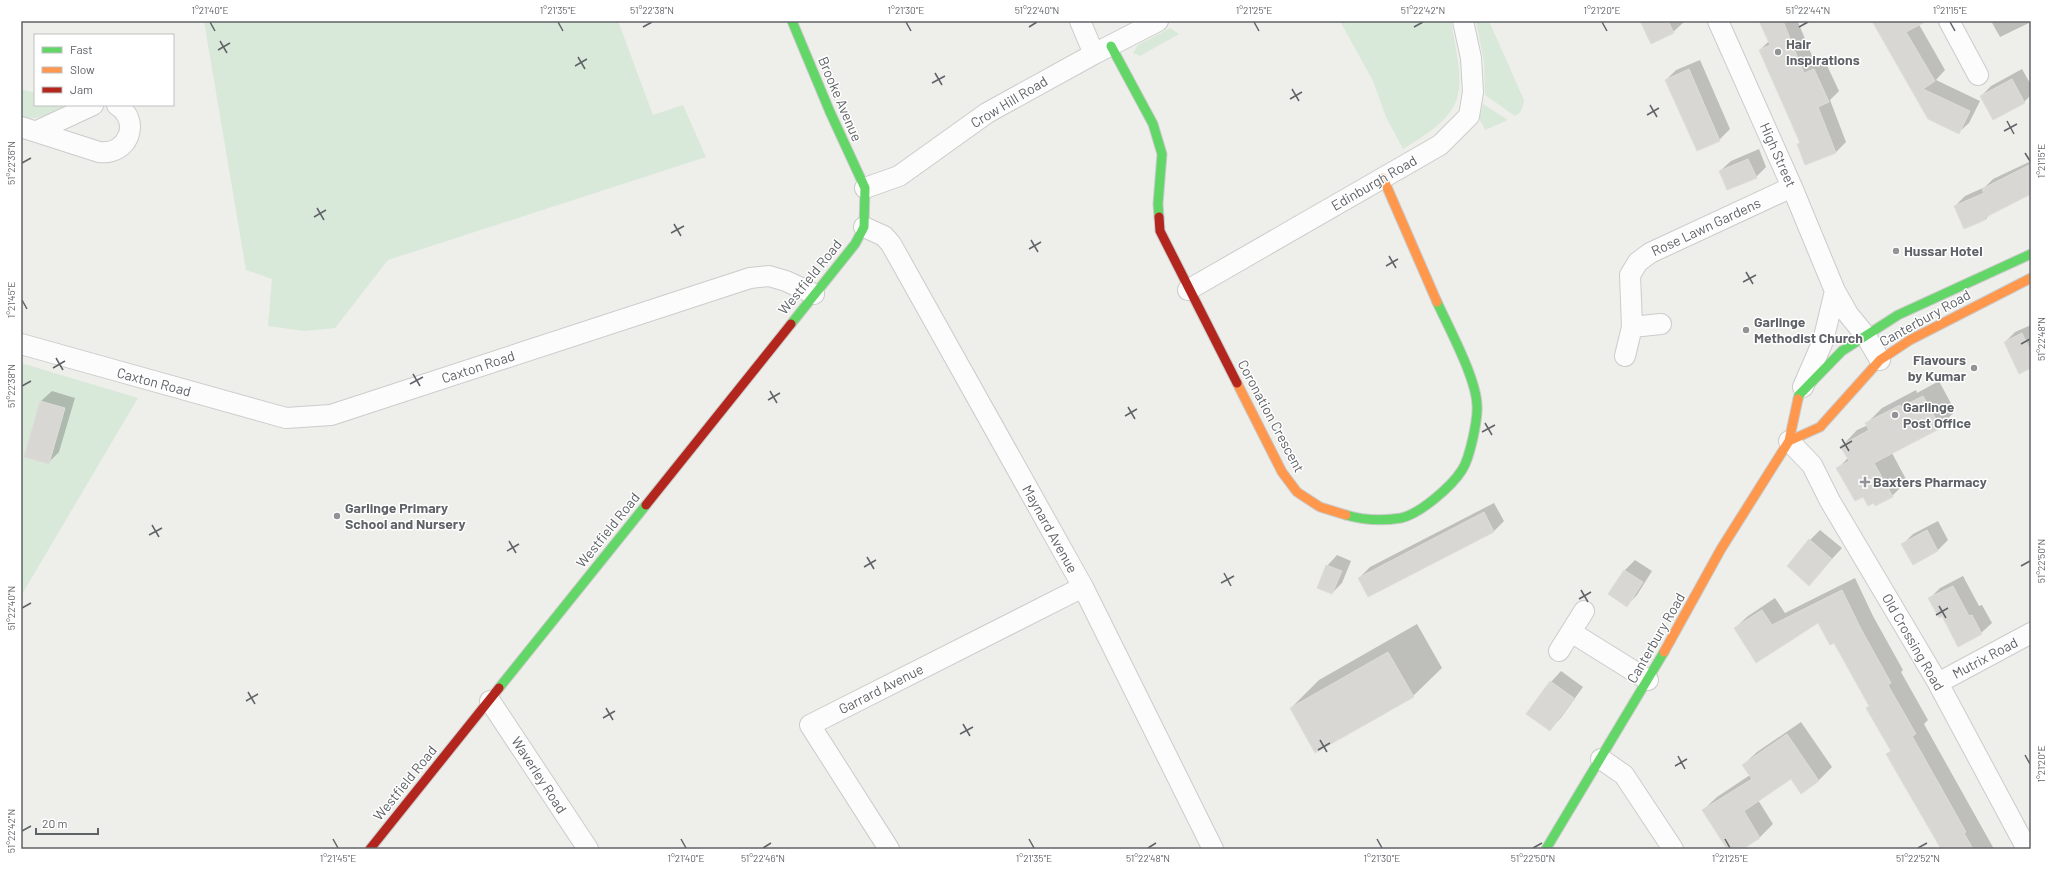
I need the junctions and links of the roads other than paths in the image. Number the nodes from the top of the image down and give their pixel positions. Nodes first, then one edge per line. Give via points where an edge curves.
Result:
1 (792, 21) edge
2 (1080, 21) edge
3 (1158, 21) edge
4 (1463, 21) edge
5 (1718, 21) edge
6 (1950, 21) edge
7 (1102, 50) junction
8 (1978, 75) dead end
9 (90, 106) edge
10 (118, 106) edge
11 (29, 129) edge
12 (1384, 178) junction
13 (1792, 187) junction
14 (865, 188) junction
15 (864, 227) junction
16 (2031, 254) edge
17 (2031, 278) edge
18 (1188, 290) junction
19 (1835, 291) junction
20 (814, 294) junction
21 (1661, 324) dead end
22 (1632, 327) junction
23 (1866, 336) junction
24 (21, 344) edge
25 (1625, 356) dead end
26 (1880, 360) junction
27 (1799, 395) junction
28 (1789, 442) junction
29 (1083, 587) junction
30 (1584, 611) dead end
31 (1572, 632) junction
32 (2031, 633) edge
33 (1559, 651) dead end
34 (1648, 680) junction
35 (1938, 683) junction
36 (490, 701) junction
37 (1601, 759) junction
38 (370, 849) edge
39 (588, 849) edge
40 (889, 849) edge
41 (1213, 849) edge
42 (1546, 849) edge
43 (1673, 849) edge
44 (2027, 849) edge

1 - 14 main road, Brooke Avenue
2 - 7 street
3 - 7 street, Crow Hill Road
4 - 12 street, Edinburgh Road via 1471,58 1473,92 1469,116 1440,145
5 - 13 street, High Street
6 - 8 street
7 - 14 street, Crow Hill Road via 987,113 899,176
7 - 18 main road, Coronation Crescent via 1154,124 1162,154 1158,204 1160,231
9 - 11 street
10 - 11 street via 126,113 130,127 127,140 114,151 99,152
12 - 18 street, Edinburgh Road
12 - 18 main road, Coronation Crescent via 1470,378 1477,404 1475,429 1463,469 1445,490 1423,508 1402,518 1374,520 1348,516 1320,507 1297,492 1282,472
13 - 19 street, High Street
13 - 22 street, Rose Lawn Gardens via 1650,253 1638,262 1630,275
14 - 15 main road
15 - 20 main road, Westfield Road via 855,244
15 - 29 street, Maynard Avenue via 884,236 891,244
16 - 23 main road, Canterbury Road via 1898,315
17 - 26 main road, Canterbury Road via 1910,340
19 - 23 street, High Street via 1848,314
19 - 27 street via 1823,341
20 - 24 street, Caxton Road via 769,276 750,278 331,415 286,418
20 - 36 main road, Westfield Road
21 - 22 street
22 - 25 street, Rose Lawn Gardens
23 - 26 street, High Street
23 - 27 main road, Canterbury Road via 1842,351
26 - 28 main road, Canterbury Road via 1820,427
27 - 28 main road, Canterbury Road
28 - 34 main road, Canterbury Road via 1721,549
28 - 35 street, Old Crossing Road via 1812,465 1830,501
29 - 40 street, Garrard Avenue via 810,725
29 - 41 street, Maynard Avenue
30 - 31 street
31 - 33 street
31 - 34 street
32 - 35 street, Mutrix Road
34 - 37 main road, Canterbury Road
35 - 44 street, Old Crossing Road
36 - 38 main road, Westfield Road
36 - 39 street, Waverley Road
37 - 42 main road, Canterbury Road
37 - 43 street via 1624,775

